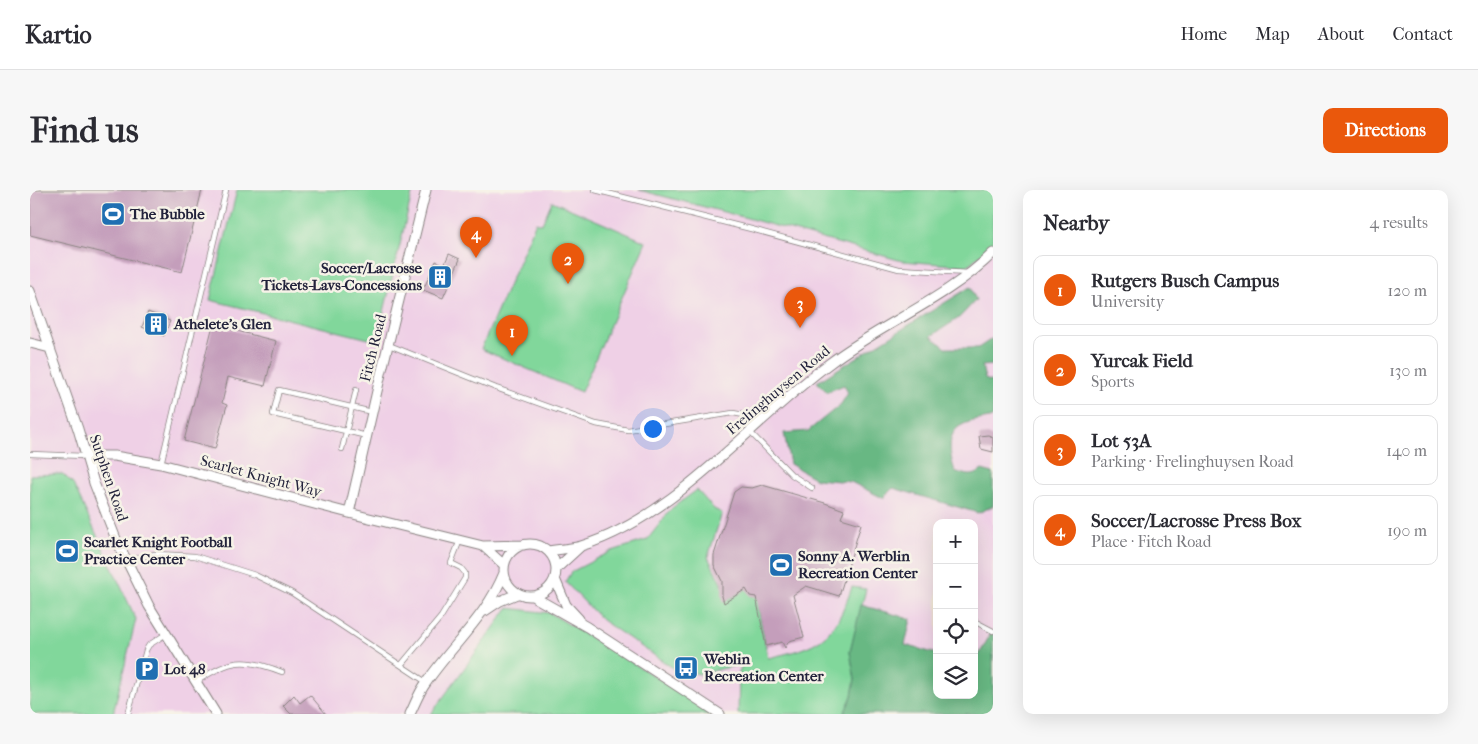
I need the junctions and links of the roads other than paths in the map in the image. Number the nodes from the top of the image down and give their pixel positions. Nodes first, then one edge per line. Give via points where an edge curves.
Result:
1 (226, 190) edge
2 (426, 190) edge
3 (595, 190) edge
4 (993, 253) edge
5 (970, 273) junction
6 (30, 291) edge
7 (30, 343) edge
8 (389, 345) junction
9 (50, 348) junction
10 (356, 390) dead end
11 (352, 407) junction
12 (372, 412) junction
13 (757, 424) junction
14 (346, 431) junction
15 (749, 431) junction
16 (367, 436) junction
17 (342, 449) dead end
18 (30, 454) edge
19 (85, 456) junction
20 (161, 464) junction
21 (812, 488) dead end
22 (349, 514) junction
23 (460, 540) junction
24 (524, 545) junction
25 (483, 546) junction
26 (580, 546) junction
27 (548, 551) junction
28 (127, 564) junction
29 (504, 569) junction
30 (556, 569) junction
31 (555, 580) junction
32 (517, 594) junction
33 (534, 597) junction
34 (481, 614) junction
35 (978, 623) edge
36 (587, 628) junction
37 (993, 631) edge
38 (166, 634) junction
39 (401, 665) junction
40 (282, 672) dead end
41 (195, 682) junction
42 (426, 682) junction
43 (128, 714) edge
44 (216, 714) edge
45 (410, 714) edge
46 (720, 714) edge

1 - 20 lane
2 - 8 street, Fitch Road
3 - 5 lane via 899,269
4 - 5 street, Frelinghuysen Road
5 - 13 street, Frelinghuysen Road via 831,362
6 - 9 street, Sutphen Road
7 - 9 street
8 - 12 street, Fitch Road
8 - 13 lane via 596,424 628,430 732,413 744,415
9 - 19 street, Sutphen Road
10 - 11 lane
11 - 12 lane
11 - 14 lane
11 - 14 lane via 278,390 273,414
12 - 16 street, Fitch Road
13 - 15 street, Frelinghuysen Road
14 - 16 lane
14 - 17 lane
15 - 21 lane via 792,475
15 - 26 street, Frelinghuysen Road via 685,488 640,520
16 - 22 street, Fitch Road
18 - 19 lane, Scarlet Knight Way
19 - 20 street, Scarlet Knight Way via 114,456
19 - 28 street, Sutphen Road
20 - 22 street, Scarlet Knight Way
22 - 23 street, Scarlet Knight Way
23 - 25 street, Scarlet Knight Way
23 - 39 lane via 451,563 461,568 465,578 441,618
24 - 25 street
24 - 27 street via 540,546
24 - 29 street via 511,552
25 - 29 street
26 - 27 street, Frelinghuysen Road
26 - 30 street, Frelinghuysen Road
27 - 30 street
28 - 38 street, Sutphen Road
28 - 39 lane via 156,554 195,556 256,575 292,593
29 - 32 street via 509,587
29 - 34 street via 499,587
30 - 31 street
31 - 33 street via 546,592
31 - 36 street via 566,606
32 - 33 street
32 - 34 street
33 - 36 street
34 - 42 street
35 - 37 lane
36 - 46 street
38 - 41 street, Sutphen Road
38 - 43 lane via 146,650
39 - 42 lane
40 - 41 lane via 261,664 231,663
41 - 44 street, Sutphen Road
42 - 45 street

